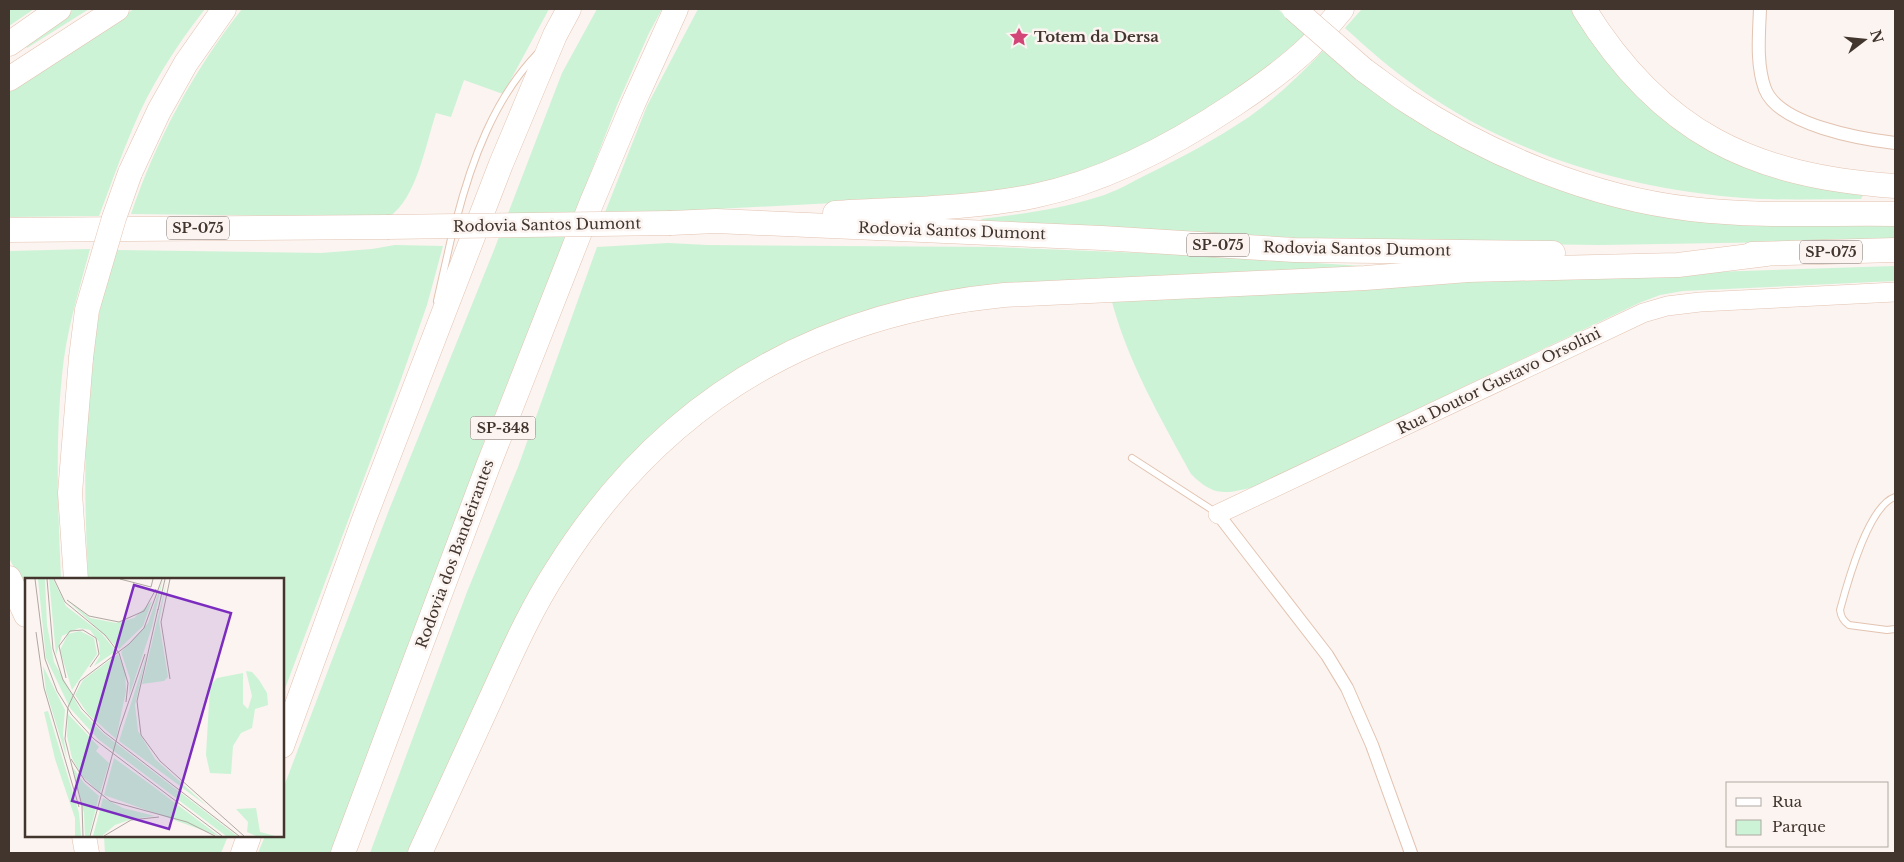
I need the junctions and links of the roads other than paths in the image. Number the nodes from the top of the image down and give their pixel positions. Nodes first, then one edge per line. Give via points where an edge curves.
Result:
1 (59, 9) edge
2 (117, 9) edge
3 (224, 9) edge
4 (569, 9) edge
5 (676, 9) edge
6 (1294, 9) edge
7 (1342, 9) edge
8 (1584, 9) edge
9 (1760, 9) edge
10 (9, 44) edge
11 (9, 79) edge
12 (1895, 143) edge
13 (1895, 186) edge
14 (1895, 214) edge
15 (716, 221) junction
16 (9, 230) edge
17 (1895, 250) edge
18 (1766, 254) junction
19 (1895, 292) edge
20 (1132, 458) dead end
21 (1895, 497) edge
22 (1218, 514) junction
23 (9, 578) edge
24 (76, 578) edge
25 (25, 612) edge
26 (1895, 629) edge
27 (284, 740) edge
28 (84, 837) edge
29 (91, 837) edge
30 (250, 837) edge
31 (87, 853) edge
32 (92, 853) edge
33 (243, 853) edge
34 (343, 853) edge
35 (420, 853) edge
36 (1411, 853) edge

1 - 10 highway
2 - 11 highway
3 - 24 highway, bridge via 159,111 130,173 89,302 70,493
4 - 27 highway via 501,164 363,522
5 - 34 highway, Rodovia dos Bandeirantes / SP-348 via 591,204 495,448
6 - 14 highway, bridge via 1364,70 1406,100 1441,122 1544,171 1649,203 1736,213
7 - 15 highway via 1279,73 1241,100 1197,130 1091,181 1035,196 966,205
8 - 13 highway via 1624,66 1652,96 1715,141 1753,159 1790,171 1827,179
9 - 12 street via 1760,73 1771,100 1787,111 1834,132
15 - 16 highway, Rodovia Santos Dumont / SP-075, bridge
15 - 18 highway, Rodovia Santos Dumont / SP-075 via 1092,237 1344,252
17 - 18 highway, Rodovia Santos Dumont / SP-075
18 - 35 highway via 1678,265 1468,270 994,296 897,313 859,324 795,350 731,387 661,441 584,528 525,624
19 - 22 street, Rua Doutor Gustavo Orsolini via 1700,302 1666,306 1643,313
20 - 22 lane
21 - 26 lane via 1889,499 1876,514 1851,570 1840,610 1844,622 1849,625
22 - 36 street via 1327,656 1347,688 1372,745
23 - 25 highway
28 - 31 highway
29 - 32 highway
30 - 33 highway

